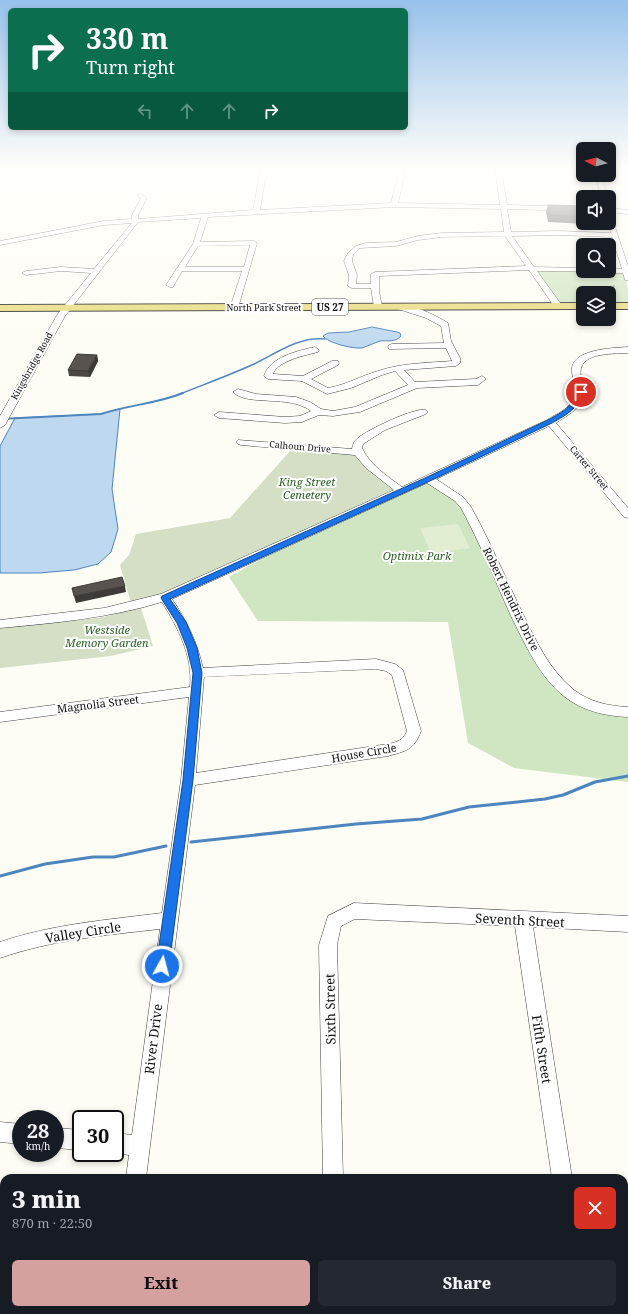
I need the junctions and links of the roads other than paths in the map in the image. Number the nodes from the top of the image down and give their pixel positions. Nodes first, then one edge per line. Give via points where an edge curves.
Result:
1 (68, 229) edge
2 (129, 229) edge
3 (201, 229) edge
4 (507, 229) edge
5 (613, 230) edge
6 (508, 235) junction
7 (614, 235) junction
8 (0, 243) edge
9 (196, 244) junction
10 (531, 268) junction
11 (246, 269) junction
12 (179, 270) junction
13 (576, 270) edge
14 (96, 271) junction
15 (26, 273) dead end
16 (616, 273) edge
17 (628, 276) edge
18 (170, 285) dead end
19 (375, 286) junction
20 (576, 306) edge
21 (616, 306) edge
22 (628, 306) edge
23 (401, 307) junction
24 (427, 307) junction
25 (447, 307) junction
26 (559, 307) junction
27 (0, 308) edge
28 (65, 308) junction
29 (234, 308) junction
30 (378, 308) junction
31 (432, 317) junction
32 (449, 345) junction
33 (392, 348) dead end
34 (315, 350) dead end
35 (628, 350) edge
36 (335, 363) dead end
37 (397, 368) junction
38 (304, 379) junction
39 (482, 380) dead end
40 (416, 385) junction
41 (238, 392) dead end
42 (317, 412) junction
43 (424, 412) dead end
44 (220, 415) dead end
45 (550, 422) junction
46 (0, 425) edge
47 (241, 442) dead end
48 (358, 452) junction
49 (428, 479) junction
50 (400, 491) junction
51 (628, 515) edge
52 (165, 598) junction
53 (0, 624) edge
54 (198, 673) junction
55 (196, 691) junction
56 (628, 712) edge
57 (0, 717) edge
58 (188, 780) junction
59 (413, 914) joint
60 (168, 920) junction
61 (523, 920) junction
62 (628, 924) edge
63 (0, 950) edge
64 (0, 1132) edge
65 (12, 1133) edge
66 (124, 1144) edge
67 (140, 1146) junction
68 (136, 1174) edge
69 (333, 1174) edge
70 (561, 1174) edge

1 - 8 street
2 - 14 street, Kingsbridge Road
3 - 9 street
4 - 6 street
5 - 7 street
6 - 7 street
6 - 10 street
6 - 19 street via 430,236 396,244 358,247 350,254 348,261 353,275 352,286
7 - 17 street
9 - 11 street via 254,243
9 - 12 street
10 - 13 street
10 - 19 street via 375,274
10 - 26 street
11 - 12 street
11 - 29 street
12 - 18 street
14 - 15 street via 61,269
14 - 28 street, Kingsbridge Road
16 - 17 street
19 - 30 street
20 - 26 main road, North Park Street / US 27
21 - 22 main road
23 - 24 main road, North Park Street / US 27
23 - 30 main road, North Park Street / US 27
23 - 31 street
24 - 25 main road, North Park Street / US 27
24 - 31 street
25 - 26 main road, North Park Street / US 27
25 - 31 street
27 - 28 main road, US 27
28 - 29 main road, North Park Street / US 27
28 - 46 street, Kingsbridge Road
29 - 30 main road, North Park Street / US 27
31 - 32 street via 445,325
32 - 33 street
32 - 37 street via 456,362
34 - 38 street via 276,364 268,376
35 - 45 street via 589,355 579,361 576,368 581,392 577,402
36 - 38 street
37 - 38 street via 333,390 327,390
37 - 40 street
39 - 40 street
40 - 42 street via 350,412
41 - 42 street via 245,396 297,400
42 - 44 street via 302,419 285,420
43 - 48 street via 368,435 360,441
45 - 49 street
45 - 51 street, Carter Street
47 - 48 street, Calhoun Drive
48 - 50 street via 374,470
49 - 50 street
49 - 56 street, Robert Hendrix Drive via 459,499 466,507 531,644 548,672 580,701 603,710
50 - 52 street
52 - 53 street via 104,613
52 - 54 street, River Drive via 181,622 192,648
54 - 55 street, River Drive
54 - 58 street, House Circle via 335,665 376,664 390,667 398,673 414,731 411,740 405,746 388,750
55 - 57 street, Magnolia Street
55 - 58 street, River Drive
58 - 60 street, River Drive
59 - 61 street, Seventh Street
59 - 69 street, Sixth Street via 354,911 334,921 328,945
60 - 63 street, Valley Circle via 76,931
60 - 67 street, River Drive
61 - 62 street, Seventh Street
61 - 70 street, Fifth Street
64 - 65 street
66 - 67 street
67 - 68 street, River Drive

